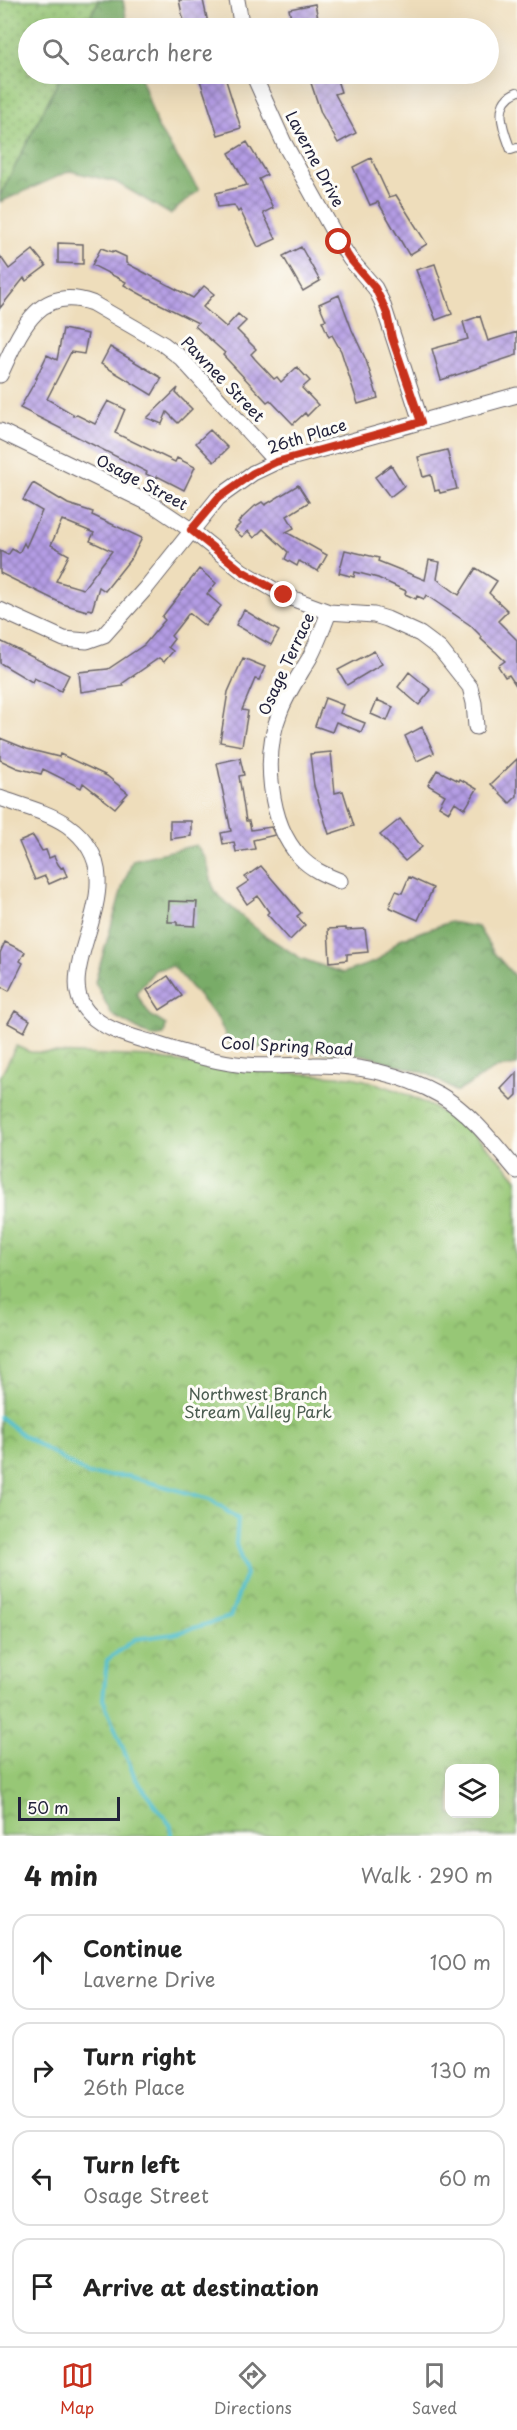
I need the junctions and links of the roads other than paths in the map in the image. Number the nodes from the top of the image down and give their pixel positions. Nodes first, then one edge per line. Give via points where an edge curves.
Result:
1 (237, 0) edge
2 (240, 18) edge
3 (257, 84) edge
4 (517, 92) edge
5 (517, 148) edge
6 (0, 375) edge
7 (517, 395) edge
8 (421, 422) junction
9 (0, 431) edge
10 (276, 462) junction
11 (191, 530) junction
12 (0, 610) edge
13 (329, 612) junction
14 (476, 727) dead end
15 (0, 798) edge
16 (340, 881) dead end
17 (517, 1171) edge

1 - 2 street
3 - 8 street, Laverne Drive via 284,143 339,242 382,302
4 - 5 lane via 502,105 500,121 511,150
6 - 10 street, Pawnee Street via 31,317 45,305 70,297 92,303 181,358
7 - 8 street, 26th Place
8 - 10 street, 26th Place
9 - 11 street, Osage Street via 154,506
10 - 11 street, 26th Place via 218,498
11 - 12 street, 26th Place via 104,635 76,641
11 - 13 street, Osage Street via 266,586
13 - 14 street, Osage Street via 387,619 420,634 440,649 470,687
13 - 16 street, Osage Terrace via 280,712 272,746 272,775 280,822 293,848 310,867
15 - 17 street, Cool Spring Road via 67,825 93,856 99,892 77,975 79,996 93,1018 132,1037 217,1061 282,1067 348,1066 412,1083 440,1095 463,1112

